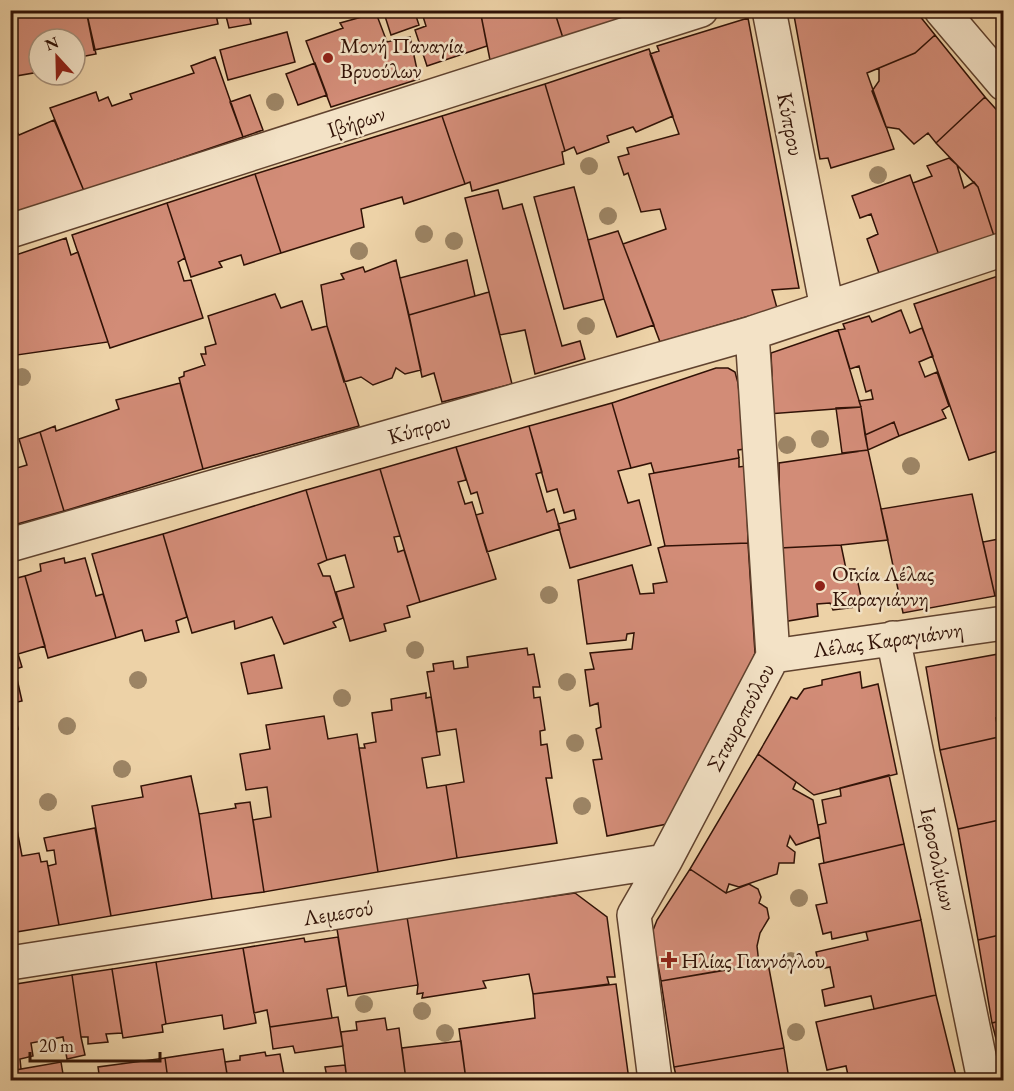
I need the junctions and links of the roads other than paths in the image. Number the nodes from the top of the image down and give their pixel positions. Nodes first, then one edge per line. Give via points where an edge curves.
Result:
1 (701, 10) edge
2 (769, 10) edge
3 (942, 10) edge
4 (1004, 84) edge
5 (10, 231) edge
6 (1004, 249) edge
7 (827, 308) junction
8 (752, 333) junction
9 (10, 545) edge
10 (1004, 622) edge
11 (893, 638) junction
12 (773, 656) junction
13 (665, 861) junction
14 (10, 963) edge
15 (655, 1080) edge
16 (984, 1080) edge

1 - 5 street, Ιβήρων
2 - 7 street, Κύπρου
3 - 4 street
6 - 7 street, Κύπρου
7 - 8 street, Κύπρου
8 - 9 street, Κύπρου
8 - 12 street, Σταυροπούλου
10 - 11 street, Λέλας Καραγιάννη
11 - 12 street, Λέλας Καραγιάννη
11 - 16 street, Ιεροσολύμων
12 - 13 street, Σταυροπούλου
13 - 14 street, Λεμεσού
13 - 15 street, Σταυροπούλου via 634,915

